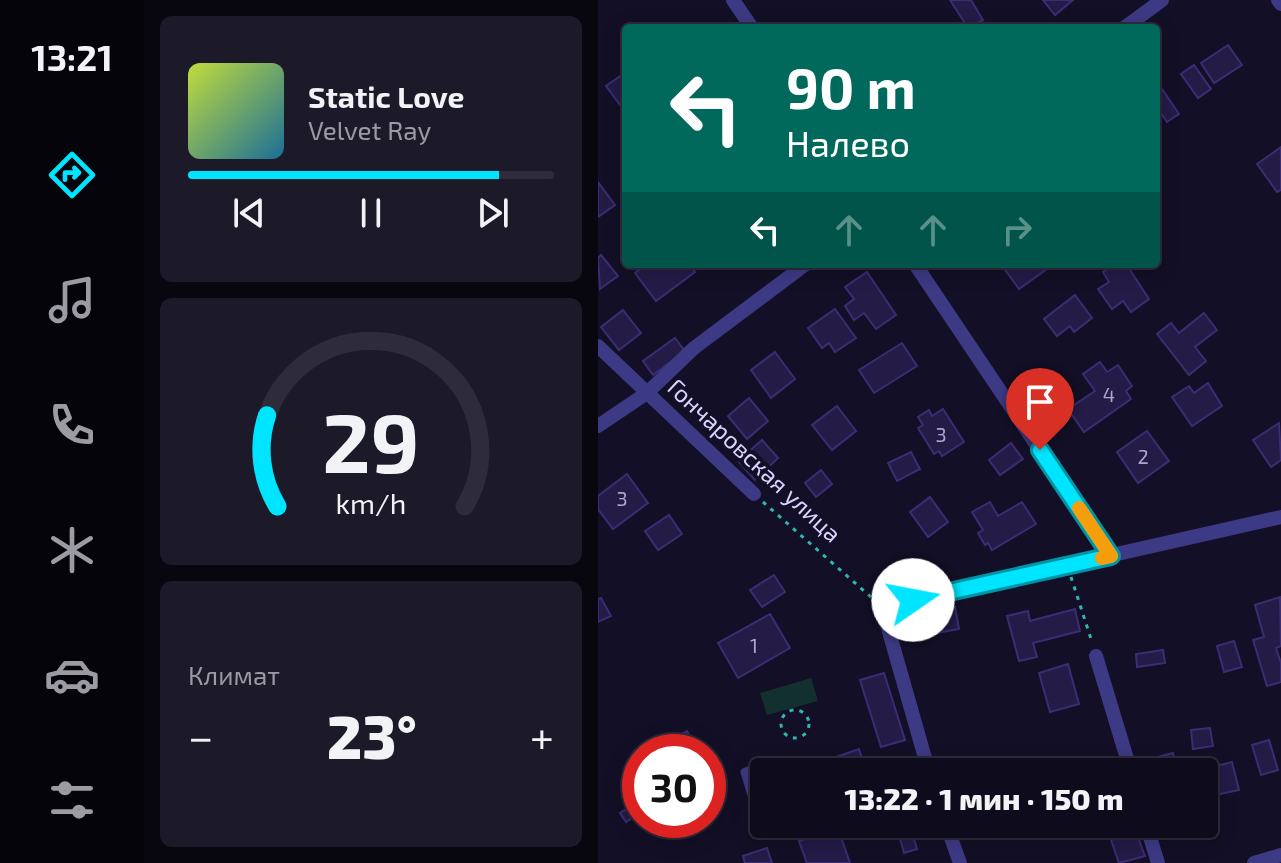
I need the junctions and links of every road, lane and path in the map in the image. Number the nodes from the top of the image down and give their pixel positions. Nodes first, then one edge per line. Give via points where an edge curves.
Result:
1 (733, 0) edge
2 (1162, 0) edge
3 (749, 24) edge
4 (1129, 24) edge
5 (801, 268) edge
6 (918, 268) edge
7 (598, 346) edge
8 (647, 393) junction
9 (598, 426) edge
10 (754, 494) joint
11 (1281, 517) edge
12 (1111, 556) junction
13 (1067, 566) junction
14 (882, 607) junction
15 (1096, 656) joint
16 (805, 734) junction
17 (810, 741) dead end
18 (920, 758) edge
19 (1127, 758) edge
20 (748, 770) dead end
21 (750, 792) edge
22 (951, 838) edge
23 (1150, 838) edge
24 (1281, 855) edge
25 (960, 863) edge
26 (1158, 863) edge
27 (1254, 863) edge

1 - 3 street
2 - 4 street
5 - 8 street via 694,348
6 - 12 street
7 - 8 street, Гончаровская улица
8 - 9 street
8 - 10 street, Гончаровская улица
10 - 14 path, Гончаровская улица
11 - 12 street
12 - 13 street
13 - 14 street
13 - 15 path
14 - 18 street
15 - 19 street
16 - 16 path via 807,717 800,711 794,709 782,718 783,731 790,737
16 - 17 path
20 - 21 lane via 744,772
22 - 25 street
23 - 26 street
24 - 27 street

